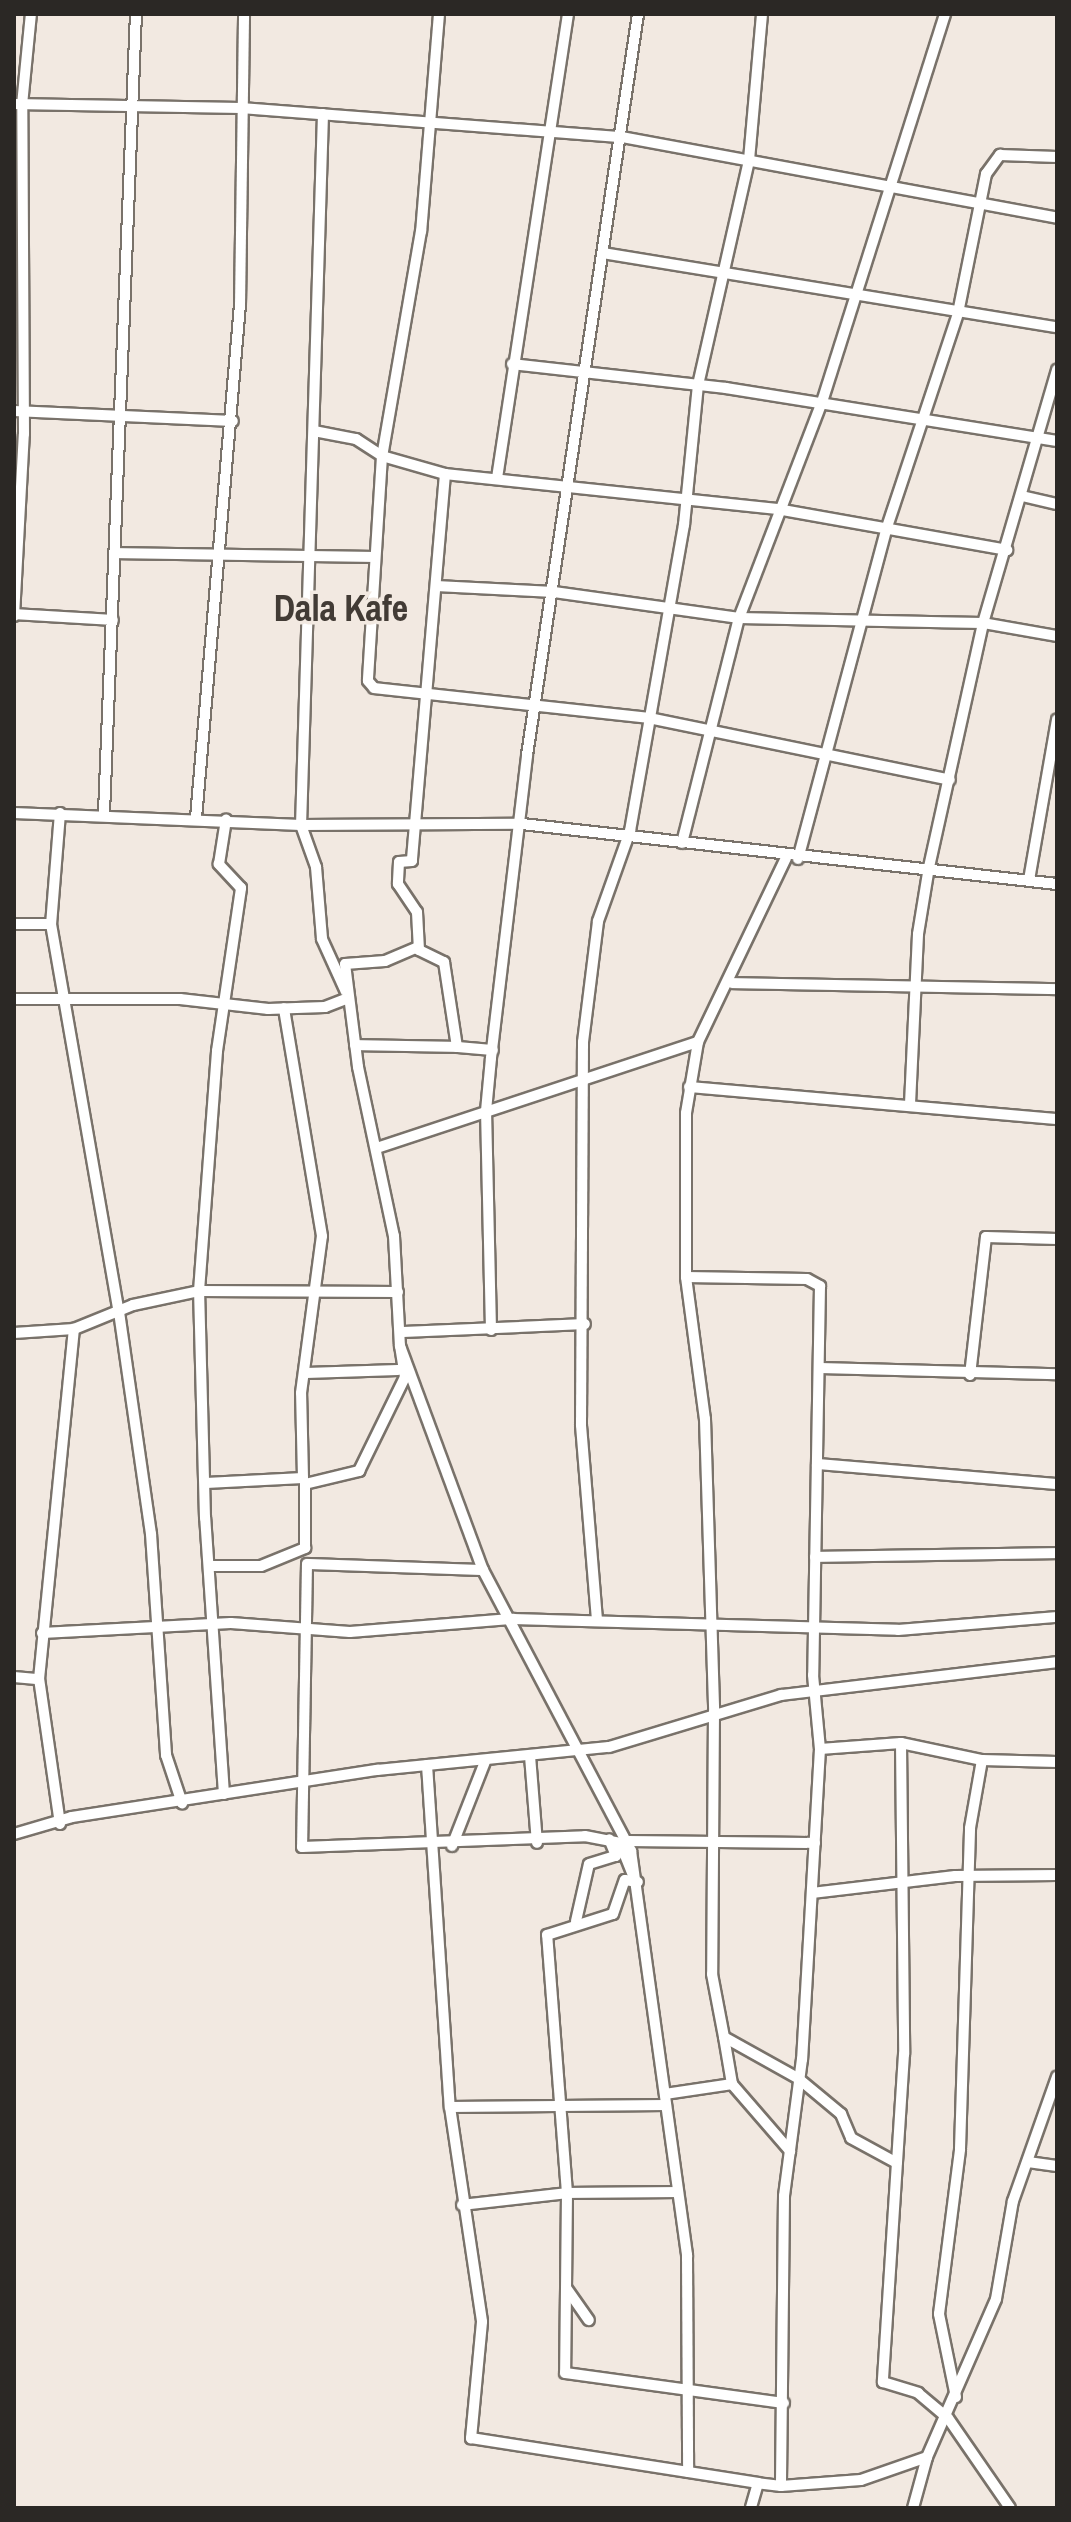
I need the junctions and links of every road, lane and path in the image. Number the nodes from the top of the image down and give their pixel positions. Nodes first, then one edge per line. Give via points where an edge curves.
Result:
1 (31, 14) edge
2 (136, 14) edge
3 (244, 14) edge
4 (439, 14) edge
5 (568, 14) edge
6 (638, 14) edge
7 (762, 14) edge
8 (945, 14) edge
9 (18, 104) edge
10 (130, 105) junction
11 (241, 108) junction
12 (323, 114) junction
13 (433, 123) junction
14 (550, 132) junction
15 (622, 137) junction
16 (1057, 157) edge
17 (749, 160) junction
18 (891, 190) junction
19 (978, 207) junction
20 (1057, 218) edge
21 (603, 253) junction
22 (726, 270) junction
23 (858, 293) junction
24 (958, 313) junction
25 (1057, 327) edge
26 (512, 364) junction
27 (1057, 370) edge
28 (585, 375) junction
29 (698, 385) junction
30 (822, 402) junction
31 (19, 411) edge
32 (120, 418) junction
33 (928, 420) junction
34 (233, 421) junction
35 (314, 431) junction
36 (1038, 438) junction
37 (1057, 441) edge
38 (382, 456) junction
39 (445, 474) junction
40 (497, 478) junction
41 (570, 484) junction
42 (1022, 496) junction
43 (685, 497) junction
44 (1057, 504) edge
45 (777, 509) junction
46 (886, 530) junction
47 (218, 550) junction
48 (1007, 550) junction
49 (115, 553) junction
50 (306, 555) junction
51 (371, 557) junction
52 (436, 586) junction
53 (554, 592) junction
54 (666, 608) junction
55 (14, 615) edge
56 (739, 618) junction
57 (861, 619) junction
58 (113, 620) junction
59 (983, 623) junction
60 (1057, 636) edge
61 (424, 692) junction
62 (537, 703) junction
63 (649, 718) junction
64 (1057, 719) edge
65 (709, 731) junction
66 (828, 758) junction
67 (950, 780) junction
68 (14, 813) edge
69 (60, 813) junction
70 (104, 813) junction
71 (196, 818) junction
72 (226, 820) junction
73 (522, 824) junction
74 (301, 825) junction
75 (411, 825) junction
76 (630, 831) junction
77 (682, 843) junction
78 (792, 859) junction
79 (929, 867) junction
80 (1029, 880) junction
81 (1057, 884) edge
82 (14, 924) edge
83 (51, 924) junction
84 (418, 947) junction
85 (732, 983) junction
86 (917, 984) junction
87 (1057, 989) edge
88 (348, 998) junction
89 (14, 999) edge
90 (66, 999) junction
91 (225, 1008) junction
92 (284, 1008) junction
93 (698, 1042) junction
94 (355, 1045) junction
95 (457, 1047) junction
96 (493, 1050) junction
97 (583, 1075) junction
98 (689, 1087) junction
99 (910, 1104) junction
100 (486, 1111) junction
101 (1057, 1119) edge
102 (377, 1148) junction
103 (1057, 1239) edge
104 (686, 1277) junction
105 (199, 1291) junction
106 (316, 1292) junction
107 (398, 1292) junction
108 (119, 1312) junction
109 (585, 1324) junction
110 (74, 1329) junction
111 (491, 1330) junction
112 (403, 1332) junction
113 (14, 1333) edge
114 (400, 1346) junction
115 (820, 1368) junction
116 (398, 1370) junction
117 (306, 1373) junction
118 (1057, 1374) edge
119 (970, 1375) junction
120 (817, 1464) junction
121 (303, 1478) junction
122 (206, 1483) junction
123 (1057, 1484) edge
124 (305, 1548) junction
125 (1057, 1553) edge
126 (815, 1557) junction
127 (212, 1566) junction
128 (483, 1570) junction
129 (1057, 1617) edge
130 (513, 1619) junction
131 (597, 1620) junction
132 (710, 1621) junction
133 (211, 1624) junction
134 (303, 1625) junction
135 (815, 1625) junction
136 (160, 1631) junction
137 (42, 1633) junction
138 (1057, 1662) edge
139 (14, 1677) edge
140 (39, 1679) junction
141 (815, 1695) junction
142 (714, 1712) junction
143 (901, 1743) junction
144 (573, 1749) junction
145 (820, 1749) junction
146 (530, 1756) junction
147 (982, 1760) junction
148 (485, 1762) junction
149 (1057, 1762) edge
150 (427, 1765) junction
151 (301, 1782) junction
152 (224, 1794) junction
153 (182, 1803) junction
154 (60, 1824) junction
155 (14, 1834) edge
156 (609, 1839) junction
157 (628, 1841) junction
158 (717, 1841) junction
159 (537, 1843) junction
160 (815, 1843) junction
161 (452, 1846) junction
162 (437, 1847) junction
163 (1057, 1875) edge
164 (971, 1876) junction
165 (638, 1882) junction
166 (906, 1882) junction
167 (812, 1893) junction
168 (576, 1921) junction
169 (724, 2037) junction
170 (1057, 2077) edge
171 (799, 2079) junction
172 (732, 2084) junction
173 (666, 2100) junction
174 (564, 2105) junction
175 (450, 2107) junction
176 (790, 2151) junction
177 (1028, 2162) junction
178 (897, 2163) junction
179 (1057, 2166) edge
180 (676, 2192) junction
181 (567, 2193) junction
182 (462, 2205) junction
183 (566, 2287) junction
184 (589, 2320) dead end
185 (690, 2391) junction
186 (956, 2397) junction
187 (784, 2403) junction
188 (948, 2418) junction
189 (927, 2457) junction
190 (688, 2472) junction
191 (758, 2483) junction
192 (781, 2486) junction
193 (751, 2508) edge
194 (913, 2508) edge
195 (1010, 2508) edge

1 - 9 street
2 - 10 street
3 - 11 street
4 - 13 street
5 - 14 street
6 - 15 street
7 - 17 street
8 - 18 street
9 - 10 street
9 - 31 street
10 - 11 street
10 - 32 street
11 - 12 street
11 - 34 street
12 - 13 street
12 - 35 street
13 - 14 street
13 - 38 street
14 - 15 street
14 - 26 street
15 - 17 street
15 - 21 street
16 - 19 street via 1000,155 986,174
17 - 18 street
17 - 22 street
18 - 19 street
18 - 23 street
19 - 20 street
19 - 24 street
21 - 22 street
21 - 28 street
22 - 23 street
22 - 29 street
23 - 24 street
23 - 30 street
24 - 25 street
24 - 33 street
26 - 28 street
26 - 40 street
27 - 36 street
28 - 29 street
28 - 41 street
29 - 30 street
29 - 43 street
30 - 33 street
30 - 45 street
31 - 32 street
31 - 55 street
32 - 34 street
32 - 49 street
33 - 36 street
33 - 46 street
34 - 47 street
35 - 38 street via 356,439
35 - 50 street
36 - 37 street
36 - 42 street
38 - 39 street
38 - 51 street
39 - 40 street
39 - 52 street
40 - 41 street
41 - 43 street
41 - 53 street
42 - 44 street
42 - 48 street
43 - 45 street
43 - 54 street
45 - 46 street
45 - 56 street
46 - 48 street
46 - 57 street
47 - 49 street
47 - 50 street
47 - 71 street
48 - 59 street
49 - 58 street
50 - 51 street
50 - 74 street
51 - 61 street via 368,681
52 - 53 street
52 - 61 street
53 - 54 street
53 - 62 street
54 - 56 street
54 - 63 street
55 - 58 street
56 - 57 street
56 - 65 street
57 - 59 street
57 - 66 street
58 - 70 street
59 - 60 street
59 - 67 street
61 - 62 street
61 - 75 street
62 - 63 street
62 - 73 street
63 - 65 street
63 - 76 street
64 - 80 street
65 - 66 street
65 - 77 street
66 - 67 street
66 - 78 street
67 - 79 street
68 - 69 street
69 - 70 street
69 - 83 street
70 - 71 street
71 - 72 street
72 - 74 street
72 - 91 street via 219,864 241,888
73 - 75 street
73 - 76 street
73 - 96 street
74 - 75 street
74 - 88 street via 316,867 322,939
75 - 84 street via 412,861 399,862 398,884 417,912
76 - 77 street
76 - 97 street via 598,921
77 - 78 street
78 - 79 street
78 - 85 street
79 - 80 street
79 - 86 street
80 - 81 street
82 - 83 street
83 - 90 street
84 - 88 street via 385,961 345,964
84 - 95 street via 444,962
85 - 86 street
85 - 93 street
86 - 87 street
86 - 99 street
88 - 92 street via 325,1007
88 - 94 street
89 - 90 street
90 - 91 street via 180,999
90 - 108 street via 85,1145
91 - 92 street
91 - 105 street
92 - 106 street via 318,1192
93 - 97 street
93 - 98 street
94 - 95 street
94 - 102 street
95 - 96 street
96 - 100 street
97 - 100 street
97 - 109 street
98 - 99 street
98 - 104 street
99 - 101 street
100 - 102 street
100 - 111 street
102 - 107 street
103 - 119 street via 986,1237
104 - 115 street via 816,1281
104 - 132 street via 705,1419
105 - 106 street
105 - 108 street
105 - 122 street
106 - 107 street
106 - 117 street
107 - 112 street
108 - 110 street
108 - 136 street
109 - 111 street
109 - 131 street via 581,1425
110 - 113 street
110 - 137 street via 64,1477
111 - 112 street
112 - 114 street
114 - 116 street
114 - 128 street
115 - 119 street
115 - 120 street
116 - 117 street
116 - 124 street via 405,1377 359,1471 305,1484
117 - 121 street via 298,1438
118 - 119 street
120 - 123 street
120 - 126 street
121 - 122 street
121 - 124 street
122 - 127 street
124 - 127 street via 261,1566
125 - 126 street
126 - 135 street
127 - 133 street
128 - 130 street
128 - 134 street via 307,1564
129 - 135 street via 898,1630
130 - 131 street
130 - 134 street via 350,1632
130 - 144 street
131 - 132 street
132 - 135 street
132 - 142 street
133 - 134 street
133 - 136 street
133 - 152 street
134 - 151 street
135 - 141 street
136 - 137 street
136 - 153 street via 166,1755
137 - 140 street
138 - 141 street
139 - 140 street
140 - 154 street
141 - 142 street via 781,1695
141 - 145 street
142 - 144 street via 609,1747
142 - 158 street
143 - 145 street
143 - 147 street
143 - 166 street
144 - 146 street
144 - 157 street
145 - 160 street
146 - 148 street
146 - 159 street
147 - 149 street
147 - 164 street
148 - 150 street
148 - 161 street
150 - 151 street
150 - 162 street
151 - 152 street
151 - 162 street via 302,1847
152 - 153 street
153 - 154 street
154 - 155 street
156 - 159 street
156 - 165 street via 620,1843
156 - 168 street via 616,1856 589,1864
157 - 158 street
157 - 165 street
158 - 160 street
158 - 169 street via 712,1974
159 - 161 street
160 - 167 street
161 - 162 street
162 - 175 street
163 - 164 street
164 - 166 street
164 - 186 street via 960,2149 939,2314
165 - 168 street via 625,1880 613,1914
165 - 173 street
166 - 167 street
166 - 178 street
167 - 171 street
168 - 174 street via 547,1935
169 - 171 street
169 - 172 street
170 - 177 street
171 - 176 street
171 - 178 street via 841,2114 851,2138
172 - 173 street
172 - 176 street
173 - 174 street
173 - 180 street
174 - 175 street
174 - 181 street
175 - 182 street
176 - 187 street
177 - 179 street
177 - 186 street via 1013,2201 996,2299
178 - 188 street via 883,2382 918,2393
180 - 181 street
180 - 185 street via 689,2277
181 - 182 street
181 - 183 street
182 - 190 street via 482,2322 471,2438
183 - 184 street
183 - 185 street via 565,2373
185 - 187 street
185 - 190 street
186 - 188 street
187 - 192 street
188 - 189 street
188 - 195 street
189 - 192 street via 861,2480
189 - 194 street
190 - 191 street
191 - 192 street
191 - 193 street

